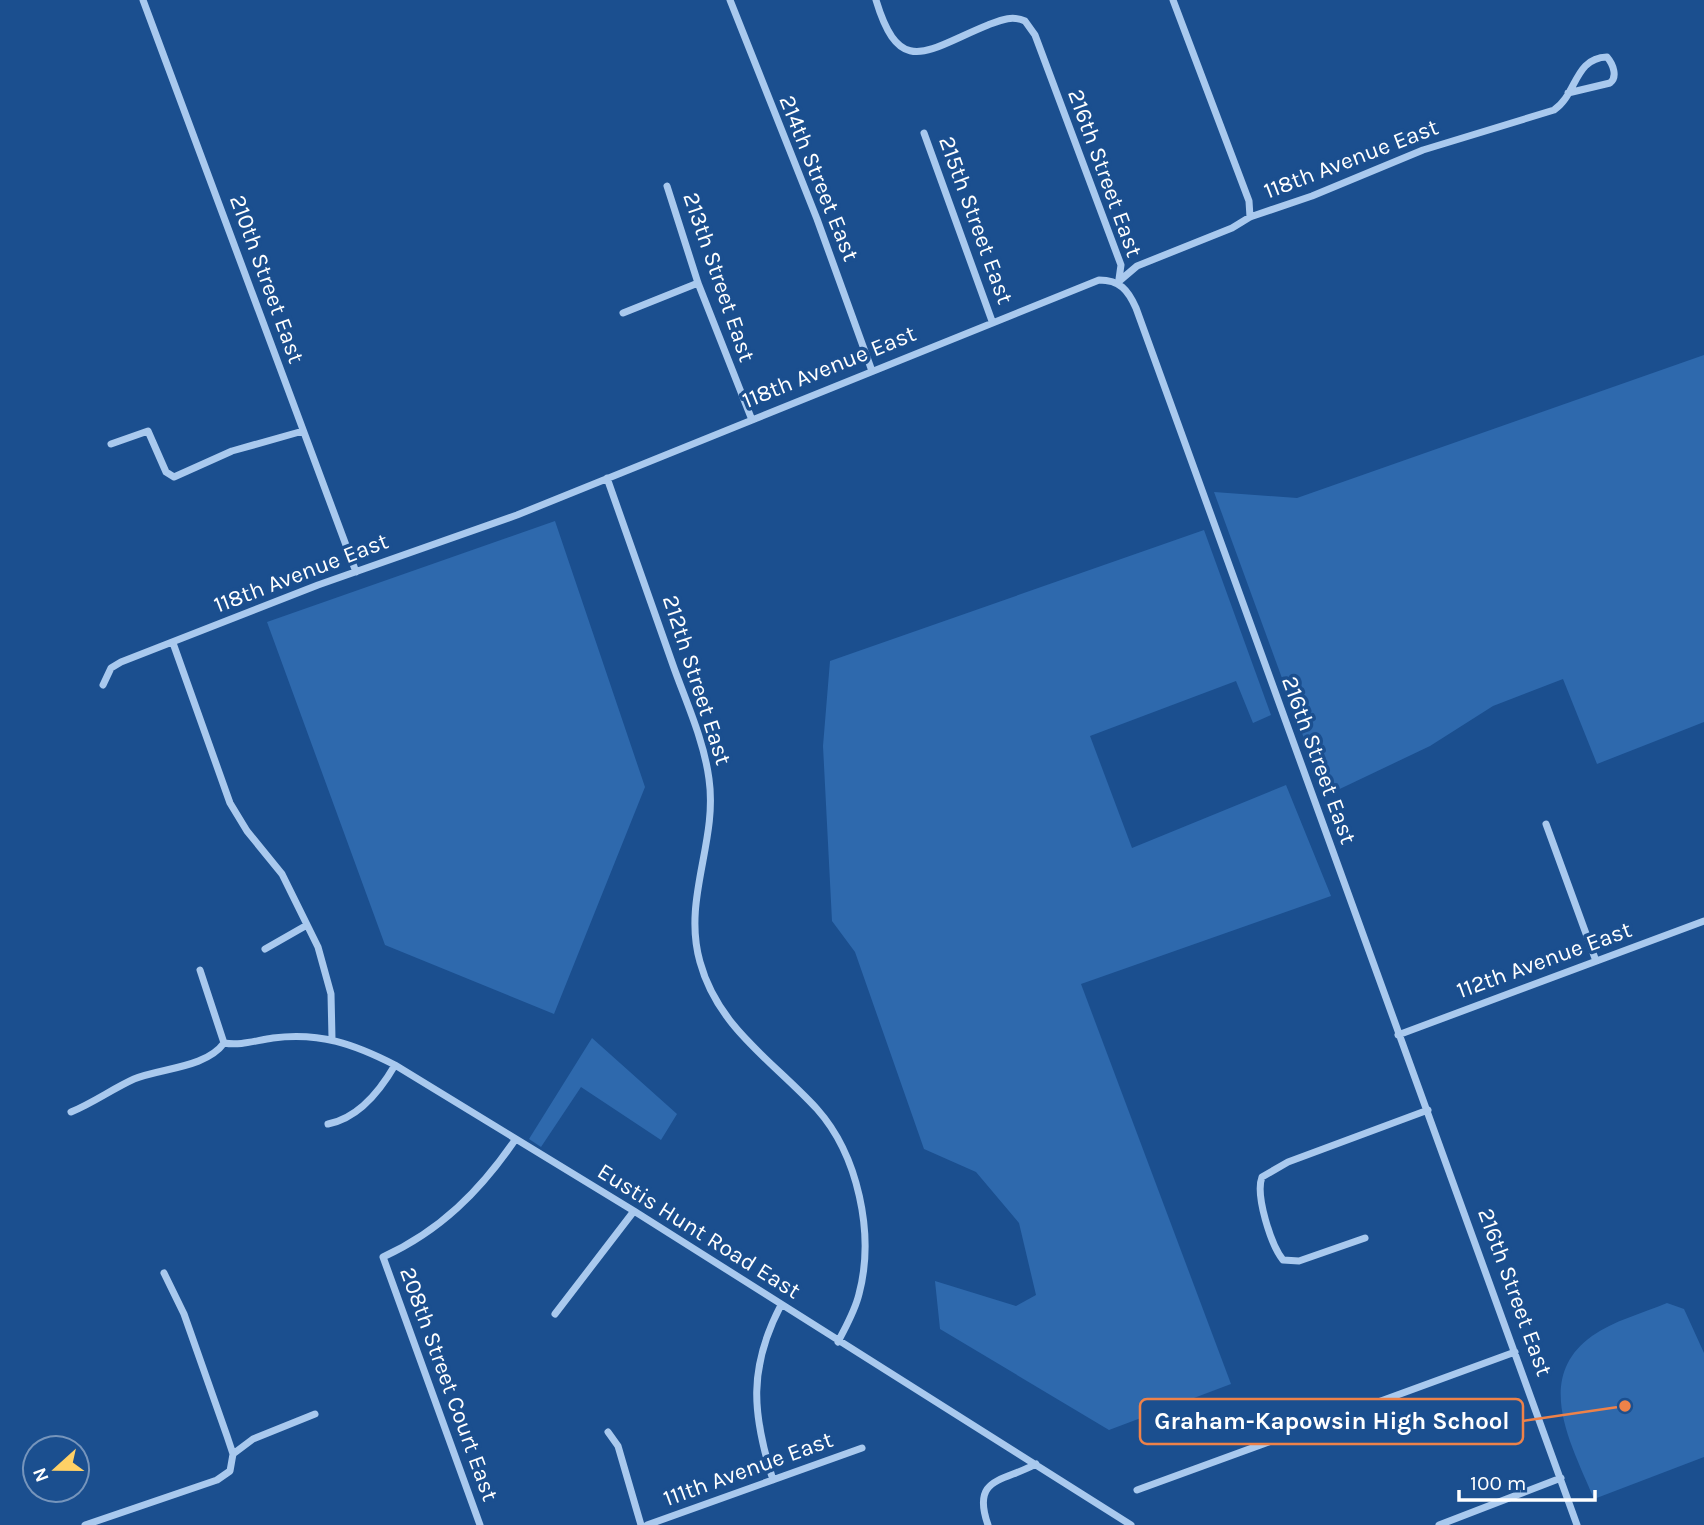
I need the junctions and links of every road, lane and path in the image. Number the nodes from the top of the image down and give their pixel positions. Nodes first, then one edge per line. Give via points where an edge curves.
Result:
1 (143, 0) edge
2 (730, 0) edge
3 (876, 0) edge
4 (1173, 0) edge
5 (1568, 93) junction
6 (924, 133) dead end
7 (667, 186) dead end
8 (1250, 217) junction
9 (698, 283) junction
10 (1117, 283) junction
11 (624, 313) dead end
12 (992, 321) junction
13 (872, 371) junction
14 (752, 419) junction
15 (303, 431) junction
16 (111, 444) dead end
17 (607, 478) junction
18 (356, 572) junction
19 (173, 643) junction
20 (103, 685) dead end
21 (1546, 824) dead end
22 (1704, 921) edge
23 (307, 925) junction
24 (265, 949) dead end
25 (1596, 961) junction
26 (200, 970) dead end
27 (1398, 1034) junction
28 (332, 1038) junction
29 (224, 1043) junction
30 (395, 1065) junction
31 (1428, 1110) junction
32 (71, 1112) dead end
33 (328, 1124) dead end
34 (515, 1140) junction
35 (634, 1211) junction
36 (1365, 1238) dead end
37 (164, 1273) dead end
38 (781, 1304) junction
39 (555, 1314) dead end
40 (838, 1342) junction
41 (1515, 1352) junction
42 (315, 1414) dead end
43 (608, 1433) dead end
44 (862, 1448) dead end
45 (233, 1454) junction
46 (1036, 1464) junction
47 (1561, 1478) junction
48 (773, 1480) junction
49 (1137, 1490) dead end
50 (111, 1516) junction
51 (85, 1525) edge
52 (114, 1525) edge
53 (480, 1525) edge
54 (641, 1525) edge
55 (647, 1525) edge
56 (988, 1525) edge
57 (1131, 1525) edge
58 (1439, 1525) edge
59 (1577, 1525) edge

1 - 15 street, 210th Street East
2 - 13 street, 214th Street East
3 - 10 street, 216th Street East via 890,38 910,52 930,49 1007,18 1025,20 1121,265
4 - 8 street via 1249,201
5 - 5 street, 118th Avenue East via 1591,61 1607,57 1612,62 1610,83
5 - 8 street, 118th Avenue East via 1554,110 1423,150
6 - 12 street, 215th Street East
7 - 9 street, 213th Street East
8 - 10 street, 118th Avenue East via 1137,265
9 - 11 street
9 - 14 street, 213th Street East
10 - 12 street, 118th Avenue East via 1099,281
10 - 27 street, 216th Street East via 1136,308
12 - 13 street, 118th Avenue East
13 - 14 street, 118th Avenue East
14 - 17 street, 118th Avenue East
15 - 16 street via 232,452 174,477 166,472 148,431
15 - 18 street, 210th Street East
17 - 18 street, 118th Avenue East
17 - 40 street, 212th Street East via 707,762 711,814 694,904 700,964 726,1018 818,1110 839,1139 853,1174 863,1226 863,1273 855,1309
18 - 19 street, 118th Avenue East
19 - 20 street, 118th Avenue East via 121,662 105,676
19 - 23 street via 230,803 282,874
21 - 25 street
22 - 25 street, 112th Avenue East
23 - 24 street
23 - 28 street via 328,978
25 - 27 street, 112th Avenue East
26 - 29 street
27 - 31 street, 216th Street East
28 - 29 street, Eustis Hunt Road East via 297,1036 241,1045
28 - 30 street, Eustis Hunt Road East
29 - 32 street via 217,1052 134,1079
30 - 33 street via 368,1102 347,1118
30 - 34 street, Eustis Hunt Road East
31 - 36 street via 1287,1162 1262,1177 1266,1222 1283,1259 1299,1261
31 - 41 street, 216th Street East
34 - 35 street, Eustis Hunt Road East
34 - 53 street, 208th Street Court East via 494,1171 458,1209 383,1257
35 - 38 street, Eustis Hunt Road East
35 - 39 street
37 - 45 street via 184,1314
38 - 40 street, Eustis Hunt Road East
38 - 48 street via 763,1347 756,1383 758,1431
40 - 46 street, Eustis Hunt Road East
41 - 47 street, 216th Street East
41 - 49 street
42 - 45 street via 253,1439
43 - 54 street via 618,1446
44 - 48 street, 111th Avenue East
45 - 50 street via 230,1471 223,1477
46 - 56 street via 989,1485 982,1499
46 - 57 street, Eustis Hunt Road East
47 - 58 street
47 - 59 street, 216th Street East
48 - 55 street, 111th Avenue East
50 - 51 street
50 - 52 street

